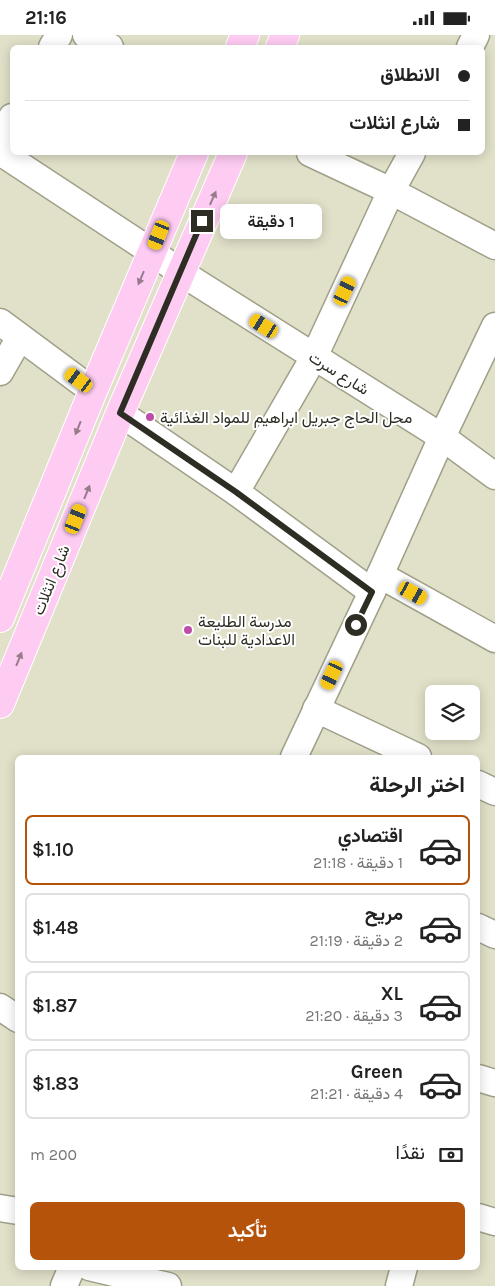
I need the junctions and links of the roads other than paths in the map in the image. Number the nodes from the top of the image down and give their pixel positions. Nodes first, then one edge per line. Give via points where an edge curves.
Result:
1 (86, 35) edge
2 (106, 45) edge
3 (10, 121) edge
4 (0, 139) edge
5 (0, 152) edge
6 (193, 155) edge
7 (232, 155) edge
8 (314, 155) edge
9 (411, 155) edge
10 (391, 191) junction
11 (495, 247) edge
12 (152, 252) junction
13 (180, 273) junction
14 (495, 326) edge
15 (10, 330) edge
16 (314, 357) junction
17 (0, 372) edge
18 (94, 391) junction
19 (120, 413) junction
20 (442, 437) junction
21 (495, 476) edge
22 (236, 492) junction
23 (376, 583) junction
24 (6, 586) edge
25 (0, 618) edge
26 (495, 639) edge
27 (0, 704) edge
28 (316, 709) junction
29 (295, 755) edge
30 (414, 755) edge
31 (480, 785) edge
32 (495, 792) edge
33 (480, 928) edge
34 (495, 935) edge
35 (0, 1007) edge
36 (15, 1017) edge
37 (480, 1079) edge
38 (495, 1083) edge
39 (0, 1208) edge
40 (15, 1210) edge
41 (480, 1218) edge
42 (495, 1222) edge
43 (71, 1270) edge
44 (102, 1270) edge
45 (174, 1270) edge
46 (403, 1270) edge
47 (64, 1286) edge
48 (169, 1286) edge
49 (399, 1286) edge

1 - 2 street
3 - 4 street
5 - 12 street, شارع سرت
6 - 12 main road, شارع انثلات
13 -> 7 main road, شارع انثلات
8 - 10 street
9 - 10 street
10 - 11 street
10 - 16 street
12 - 13 street, شارع سرت
12 -> 18 main road, شارع انثلات
13 - 16 street, شارع سرت
13 - 19 main road, شارع انثلات
14 - 20 street
15 - 17 street
15 - 18 street
16 - 20 street, شارع سرت
16 - 22 street
18 -> 24 main road, شارع انثلات
19 - 22 street
27 -> 19 main road, شارع انثلات
20 - 21 street, شارع سرت
20 - 23 street
22 - 23 street
23 - 26 street
23 - 28 street
24 - 25 main road, شارع انثلات
28 - 29 street
28 - 30 street
31 - 32 street
33 - 34 street
35 - 36 street
37 - 38 street
39 - 40 street
41 - 42 street
43 - 47 street
44 - 48 street
45 - 48 street
46 - 49 street

